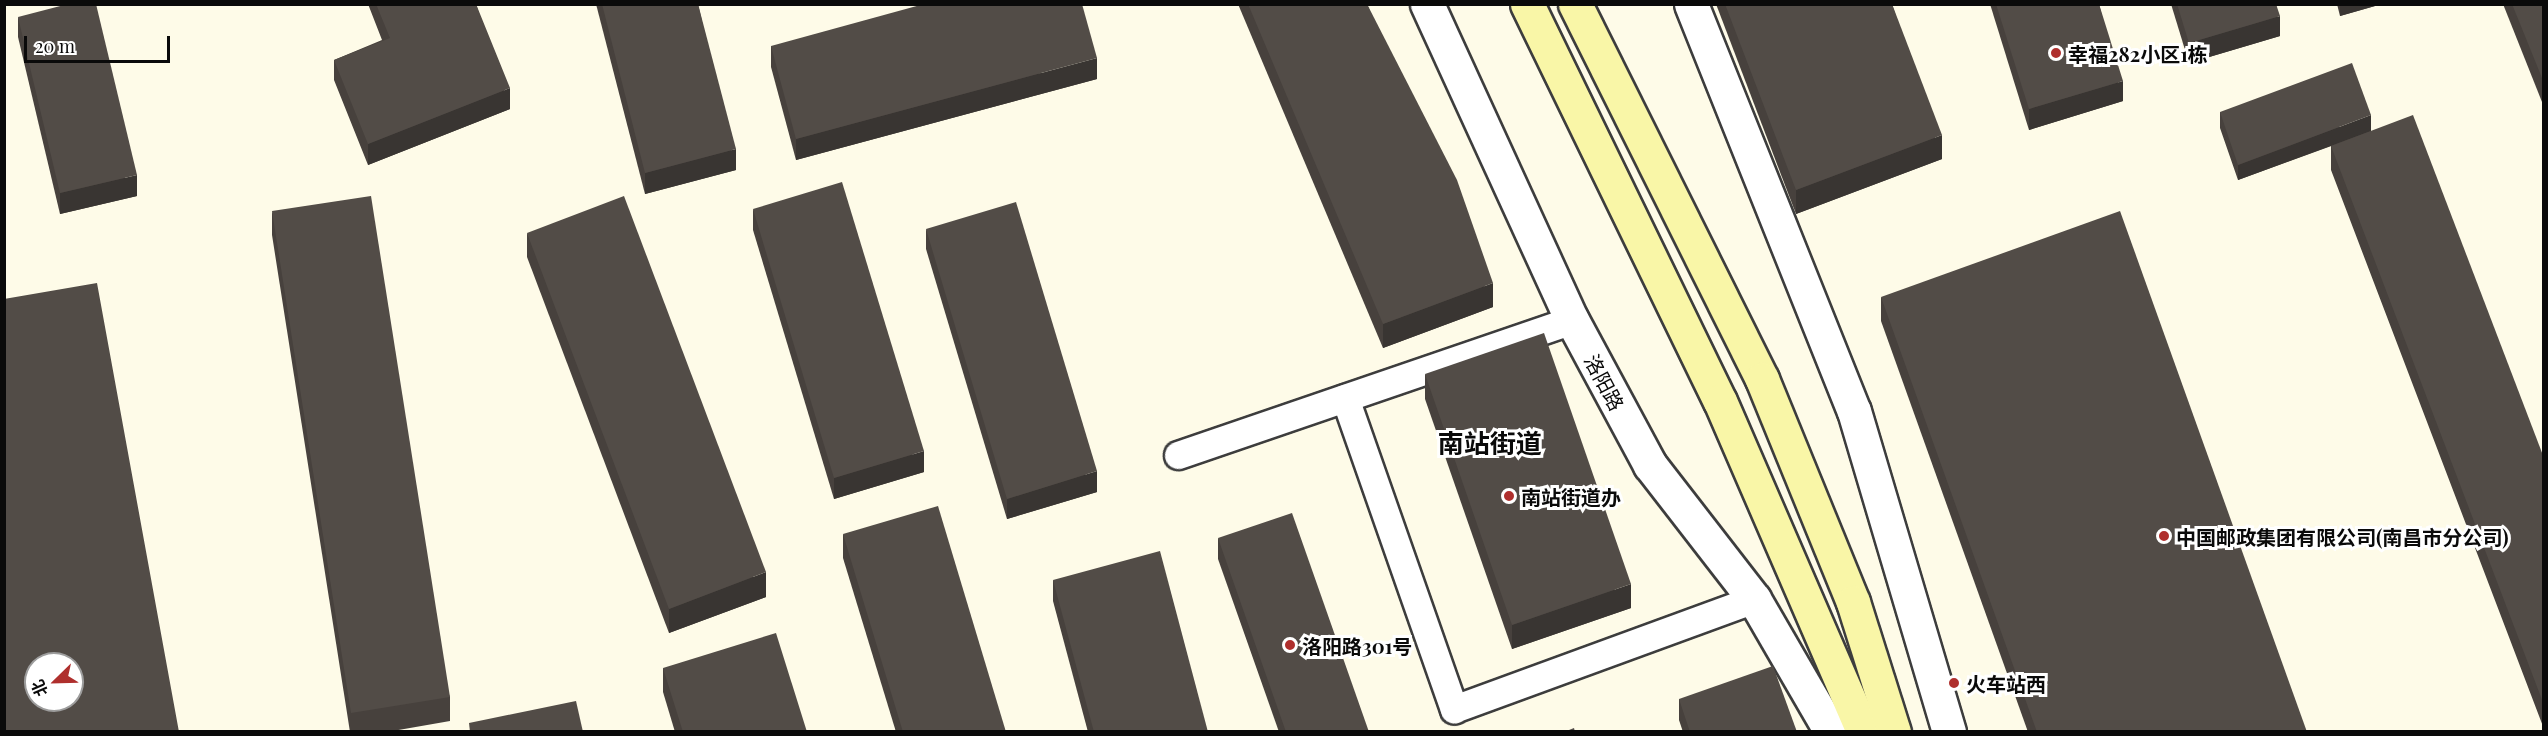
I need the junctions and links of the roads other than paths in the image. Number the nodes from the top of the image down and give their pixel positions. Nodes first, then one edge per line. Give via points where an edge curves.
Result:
1 (1427, 4) edge
2 (1527, 4) edge
3 (1575, 4) edge
4 (1691, 4) edge
5 (1572, 320) junction
6 (1345, 398) junction
7 (1178, 455) dead end
8 (1754, 599) junction
9 (1831, 732) edge
10 (1863, 732) edge
11 (1894, 732) edge
12 (1949, 732) edge

1 - 5 street, 洛阳路
2 - 10 main road via 1720,401 1822,626
3 - 11 main road via 1762,379 1853,602
4 - 12 street via 1854,411
5 - 6 lane
5 - 8 street, 洛阳路 via 1650,465
6 - 7 lane
6 - 8 lane via 1454,709
8 - 9 street, 洛阳路

